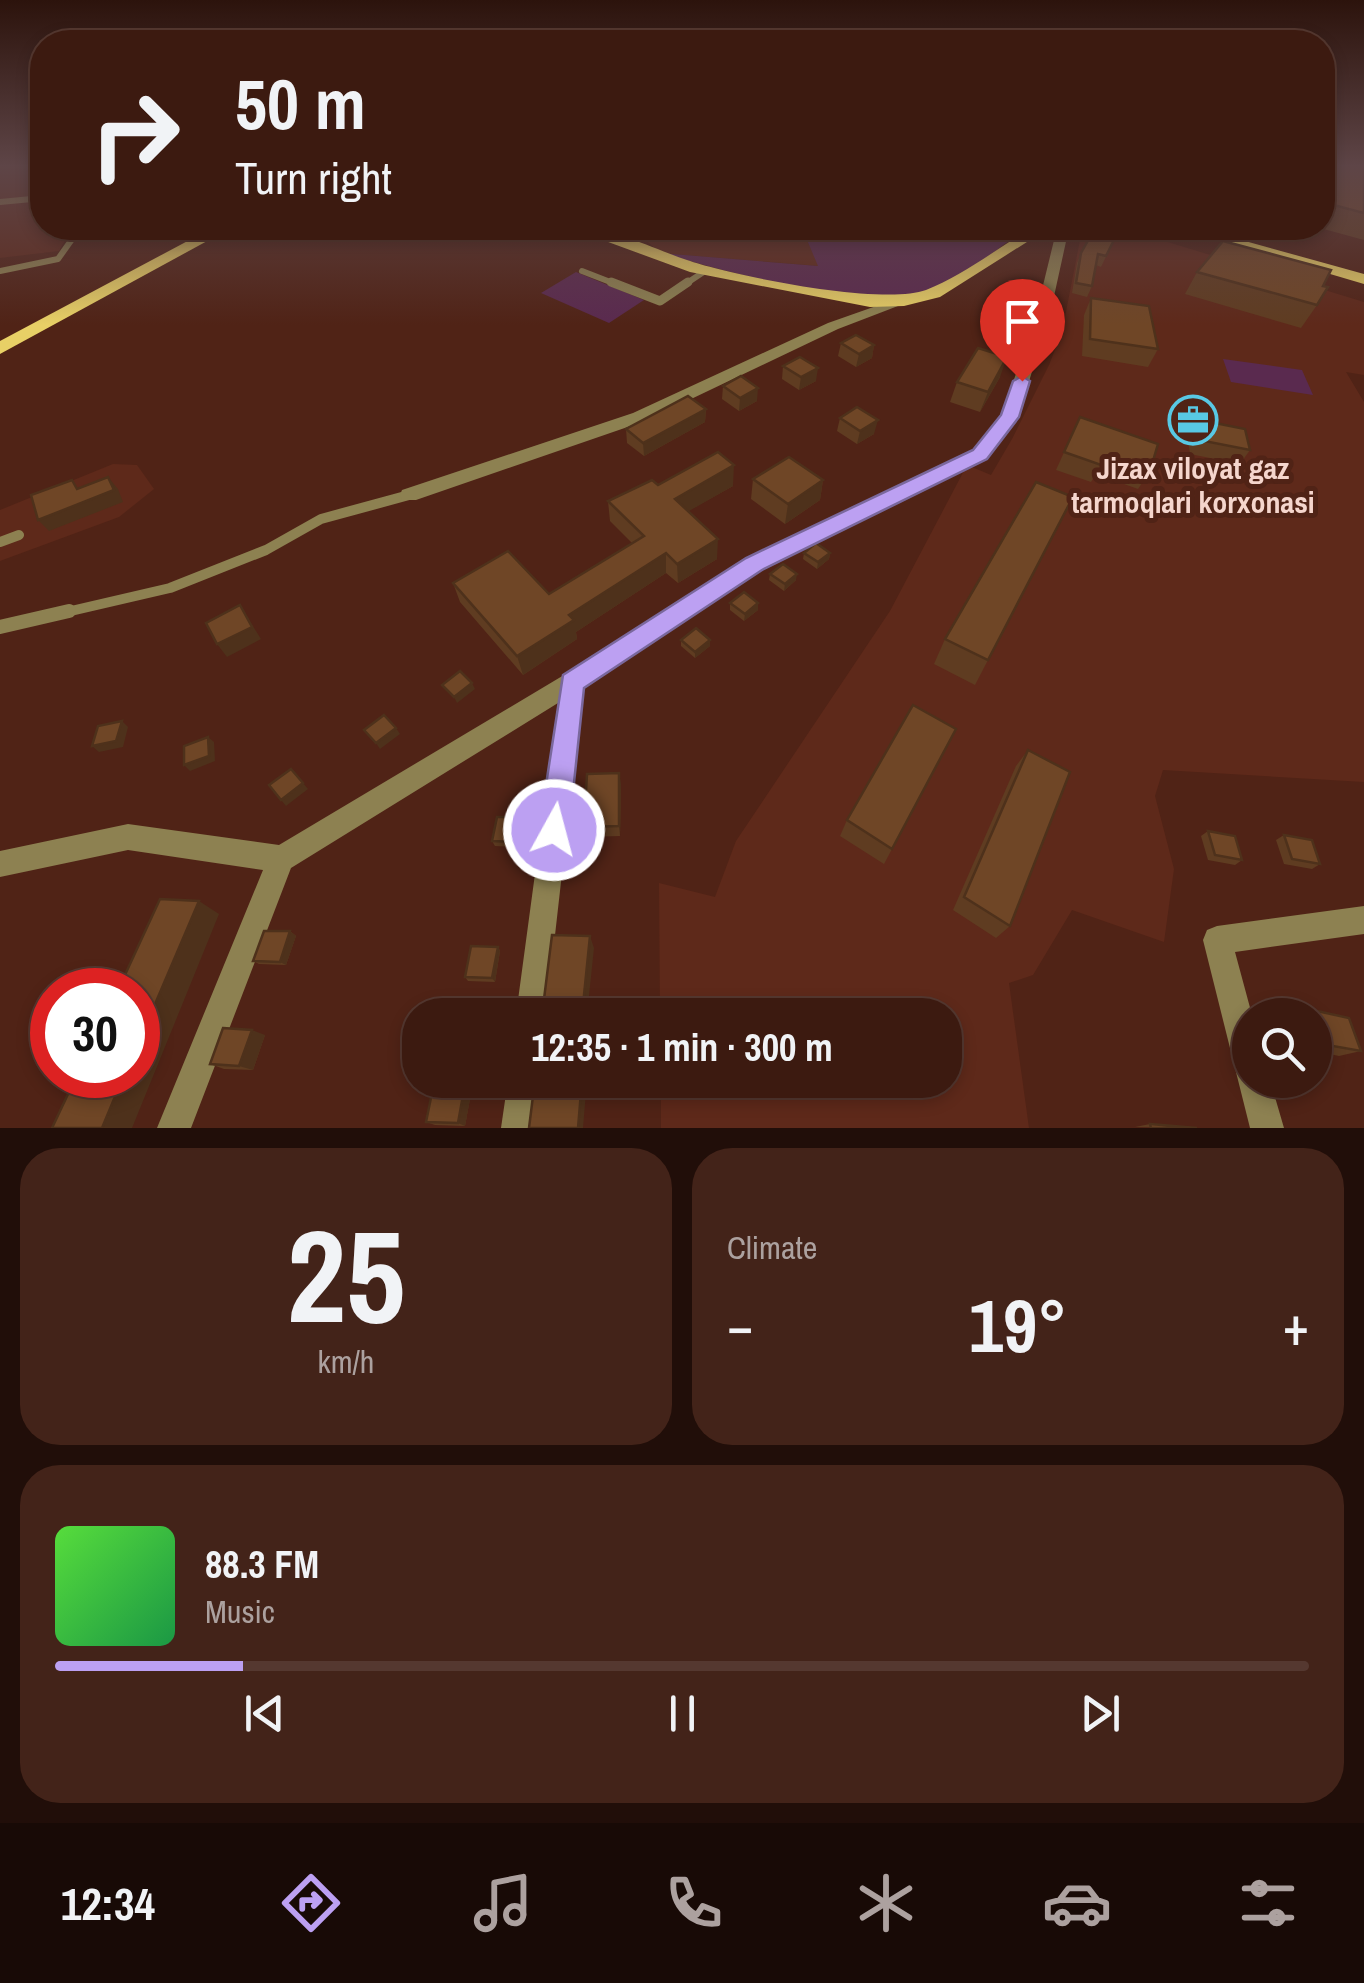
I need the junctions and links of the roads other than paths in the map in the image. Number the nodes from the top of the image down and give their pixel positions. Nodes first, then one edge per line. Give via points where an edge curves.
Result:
1 (75, 240) edge
2 (201, 240) edge
3 (613, 240) edge
4 (1022, 240) edge
5 (1060, 240) edge
6 (1226, 240) edge
7 (1263, 240) edge
8 (1364, 268) edge
9 (0, 271) edge
10 (582, 271) dead end
11 (705, 271) junction
12 (1364, 279) edge
13 (904, 301) junction
14 (0, 348) edge
15 (410, 495) joint
16 (20, 535) dead end
17 (0, 542) edge
18 (0, 627) edge
19 (572, 682) junction
20 (282, 859) junction
21 (0, 864) edge
22 (1364, 920) edge
23 (534, 998) edge
24 (1232, 998) edge
25 (522, 1098) edge
26 (1259, 1098) edge
27 (174, 1128) edge
28 (518, 1128) edge
29 (1267, 1128) edge

1 - 9 lane via 69,254 53,263
2 - 14 main road
3 - 11 main road
4 - 13 main road via 934,294
5 - 19 street via 1010,417 980,454 754,564
6 - 12 main road
7 - 8 main road
10 - 11 lane via 660,301
11 - 13 main road via 870,302
13 - 15 street via 833,326 639,417
15 - 18 lane via 321,519 266,550 170,588
16 - 17 lane
19 - 20 street
19 - 23 street
20 - 21 street via 128,836
20 - 27 street
22 - 24 street via 1217,940
25 - 28 street
26 - 29 street

